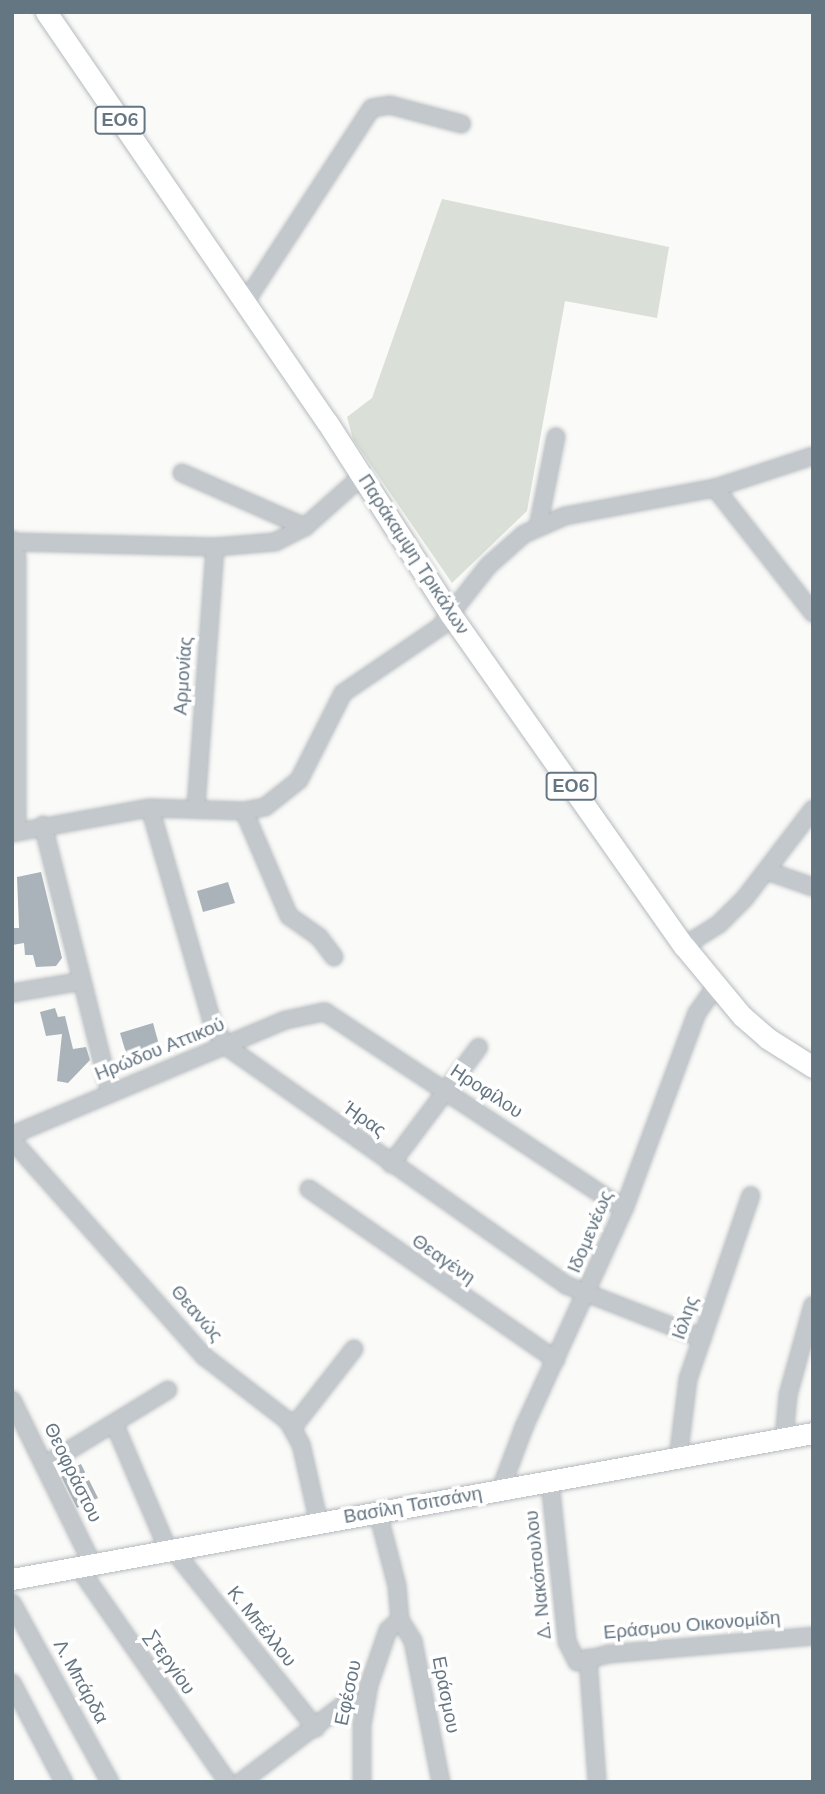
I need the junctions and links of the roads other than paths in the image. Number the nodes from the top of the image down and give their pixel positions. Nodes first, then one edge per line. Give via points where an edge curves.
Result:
1 (46, 12) edge
2 (462, 124) dead end
3 (244, 304) junction
4 (556, 437) dead end
5 (813, 456) edge
6 (182, 472) dead end
7 (362, 477) junction
8 (715, 488) junction
9 (305, 527) junction
10 (538, 527) junction
11 (13, 541) edge
12 (215, 548) junction
13 (813, 613) edge
14 (451, 615) junction
15 (196, 807) junction
16 (150, 808) junction
17 (813, 809) edge
18 (244, 811) junction
19 (43, 825) junction
20 (14, 832) edge
21 (767, 872) junction
22 (813, 887) edge
23 (684, 946) junction
24 (334, 957) dead end
25 (82, 981) junction
26 (715, 987) junction
27 (12, 993) edge
28 (325, 1012) joint
29 (226, 1046) junction
30 (480, 1047) dead end
31 (813, 1067) edge
32 (447, 1091) junction
33 (110, 1092) junction
34 (12, 1135) edge
35 (12, 1140) edge
36 (391, 1164) junction
37 (309, 1189) dead end
38 (751, 1195) dead end
39 (624, 1209) junction
40 (587, 1296) junction
41 (813, 1305) edge
42 (702, 1338) junction
43 (354, 1349) dead end
44 (556, 1360) junction
45 (167, 1390) dead end
46 (12, 1400) edge
47 (114, 1423) junction
48 (293, 1427) junction
49 (813, 1433) edge
50 (784, 1439) junction
51 (678, 1459) junction
52 (45, 1465) junction
53 (550, 1482) junction
54 (500, 1490) junction
55 (378, 1513) junction
56 (319, 1523) junction
57 (172, 1551) junction
58 (86, 1566) junction
59 (12, 1579) edge
60 (12, 1603) edge
61 (400, 1620) junction
62 (813, 1636) edge
63 (583, 1660) junction
64 (12, 1683) edge
65 (365, 1701) junction
66 (317, 1728) junction
67 (64, 1782) edge
68 (110, 1782) edge
69 (228, 1782) edge
70 (242, 1782) edge
71 (362, 1782) edge
72 (441, 1782) edge
73 (597, 1782) edge

1 - 3 main road, Παράκαμψη Τρικάλων / ΕΟ6
2 - 3 street via 390,105 372,108
3 - 7 main road, Παράκαμψη Τρικάλων / ΕΟ6
4 - 10 street
5 - 8 street
6 - 9 street
7 - 9 street
7 - 14 main road, Παράκαμψη Τρικάλων / ΕΟ6
8 - 10 street via 579,512
8 - 13 street
9 - 12 street via 275,542
10 - 14 street via 492,561
11 - 12 street
11 - 20 street
12 - 15 street, Αρμονίας
14 - 18 street via 424,639 343,693 293,787 273,803
14 - 23 main road, Παράκαμψη Τρικάλων / ΕΟ6
15 - 16 street
15 - 18 street
16 - 19 street
16 - 29 street, Ήρας via 213,1025
17 - 21 street
18 - 24 street via 289,916 319,937
19 - 20 street
19 - 25 street
21 - 22 street
21 - 23 street via 719,924
23 - 26 main road, Παράκαμψη Τρικάλων / ΕΟ6
25 - 27 street
25 - 33 street
26 - 31 main road, Παράκαμψη Τρικάλων / ΕΟ6 via 767,1038
26 - 39 street, Ιδομενέως via 697,1013
28 - 29 street, Ηρώδου Αττικού via 299,1015
28 - 32 street, Ηροφίλου
29 - 33 street, Ηρώδου Αττικού
29 - 36 street, Ήρας
30 - 32 street
32 - 36 street
32 - 39 street, Ηροφίλου
33 - 34 street, Ηρώδου Αττικού
35 - 48 street, Θεανώς via 205,1357
36 - 40 street, Ήρας
37 - 44 street, Θεαγένη
38 - 42 street, Ιόλης
39 - 40 street, Ιδομενέως
40 - 42 street, Ήρας
40 - 44 street, Ιδομενέως
41 - 50 street via 788,1395
42 - 51 street, Ιόλης via 682,1404
43 - 48 street
44 - 54 street, Ιδομενέως
45 - 47 street
46 - 52 street, Θεοφράστου
47 - 52 street
47 - 57 street, Κ. Μπέλλου
48 - 56 street
49 - 50 main road, Βασίλη Τσιτσάνη
50 - 51 main road, Βασίλη Τσιτσάνη
51 - 53 main road, Βασίλη Τσιτσάνη
52 - 58 street, Θεοφράστου
53 - 54 main road, Βασίλη Τσιτσάνη
53 - 63 street, Δ. Νακόπουλου via 567,1642
54 - 55 main road, Βασίλη Τσιτσάνη
55 - 56 main road, Βασίλη Τσιτσάνη
55 - 61 street via 397,1586
56 - 57 main road, Βασίλη Τσιτσάνη
57 - 58 main road, Βασίλη Τσιτσάνη
57 - 66 street, Κ. Μπέλλου
58 - 59 main road, Βασίλη Τσιτσάνη
58 - 69 street, Στεργίου
60 - 68 street, Λ. Μπάρδα
61 - 65 street, Εφέσου via 384,1639
61 - 72 street, Εράσμου via 413,1641
62 - 63 street, Εράσμου Οικονομίδη
63 - 73 street, Δ. Νακόπουλου
64 - 67 street
65 - 66 street via 347,1703
65 - 71 street, Εφέσου
66 - 70 street

